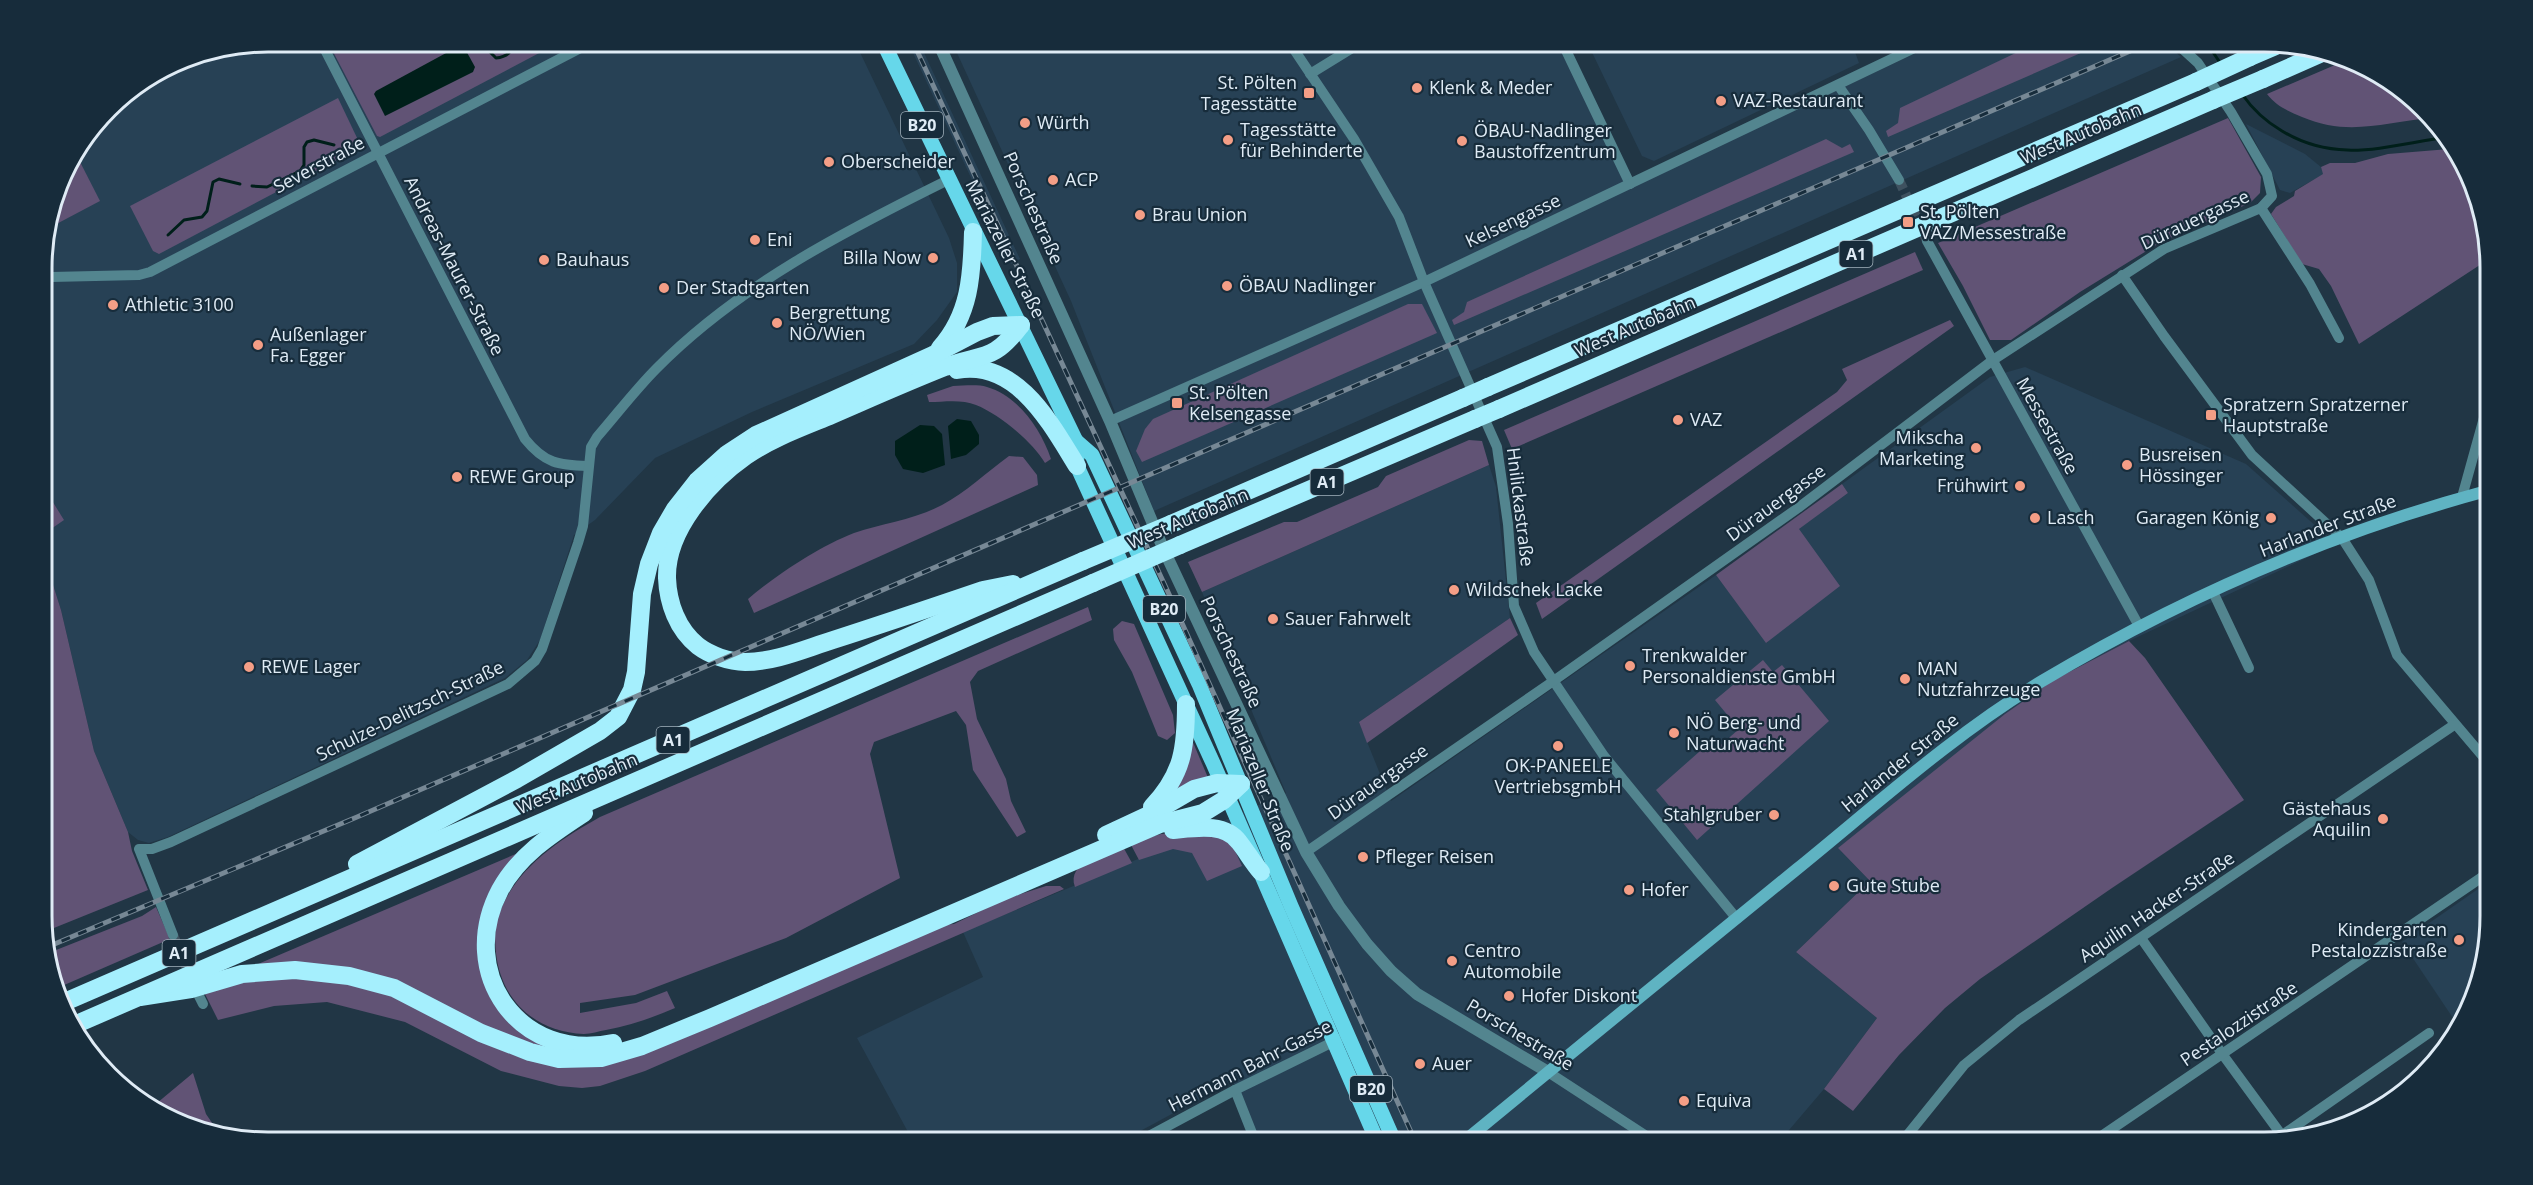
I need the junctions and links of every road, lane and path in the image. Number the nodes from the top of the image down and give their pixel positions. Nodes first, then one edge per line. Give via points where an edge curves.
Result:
1 (326, 52) edge
2 (573, 52) edge
3 (888, 52) edge
4 (943, 52) edge
5 (1296, 52) edge
6 (1346, 52) edge
7 (1567, 52) edge
8 (1906, 52) edge
9 (2186, 52) edge
10 (2262, 52) edge
11 (2312, 58) edge
12 (1310, 74) junction
13 (1838, 85) junction
14 (377, 153) junction
15 (948, 180) junction
16 (1899, 180) tunnel mouth
17 (1630, 184) junction
18 (2261, 208) junction
19 (974, 232) junction
20 (1927, 241) tunnel mouth
21 (2122, 275) junction
22 (52, 277) edge
23 (1424, 282) junction
24 (1021, 325) junction
25 (2339, 338) dead end
26 (933, 355) junction
27 (1993, 360) junction
28 (923, 377) junction
29 (1110, 421) junction
30 (2480, 432) edge
31 (1076, 441) junction
32 (588, 466) junction
33 (1077, 466) junction
34 (2480, 492) edge
35 (2462, 497) junction
36 (2342, 538) junction
37 (1047, 577) junction
38 (2213, 591) junction
39 (2139, 626) junction
40 (2249, 668) dead end
41 (1552, 682) junction
42 (1186, 704) junction
43 (2454, 724) junction
44 (2480, 754) edge
45 (637, 781) junction
46 (1231, 788) junction
47 (1142, 826) junction
48 (1306, 852) junction
49 (1261, 873) junction
50 (2480, 879) edge
51 (298, 901) junction
52 (1737, 919) junction
53 (173, 935) tunnel mouth
54 (2141, 938) junction
55 (140, 997) junction
56 (69, 1000) edge
57 (80, 1022) edge
58 (2429, 1033) dead end
59 (1340, 1039) junction
60 (2223, 1055) junction
61 (1548, 1072) junction
62 (1235, 1090) junction
63 (2294, 1131) edge
64 (1157, 1132) edge
65 (1252, 1132) edge
66 (1374, 1132) edge
67 (1389, 1132) edge
68 (1475, 1132) edge
69 (1640, 1132) edge
70 (1910, 1132) edge
71 (2111, 1132) edge
72 (2280, 1132) edge

1 - 14 street, Andreas-Maurer-Straße
2 - 14 street, Severstraße
3 - 15 main road, Mariazeller Straße / B20
4 - 29 street, Porschestraße
5 - 12 street, Hnilickastraße
6 - 12 street
7 - 17 street
8 - 13 street, Kelsengasse
9 - 18 street, Dürauergasse via 2198,63 2231,112 2267,174 2272,196
10 - 37 highway, West Autobahn / A1, bridge
11 - 45 highway, West Autobahn / A1, bridge
12 - 23 street, Hnilickastraße via 1391,201
13 - 16 street
13 - 17 street, Kelsengasse
14 - 22 street, Severstraße via 150,272
14 - 32 street, Andreas-Maurer-Straße via 525,440 543,458 559,465
15 - 19 main road, Mariazeller Straße / B20
15 - 32 street, Schulze-Delitzsch-Straße via 824,243 699,330 657,368 597,437
17 - 23 street, Kelsengasse
18 - 21 street, Dürauergasse via 2164,249
18 - 25 street
19 - 24 main road, Mariazeller Straße / B20
19 - 26 highway via 972,276 965,308 952,336
20 - 27 street, Messestraße
21 - 27 street, Dürauergasse
21 - 36 street via 2252,455
23 - 29 street, Kelsengasse
23 - 41 street, Hnilickastraße via 1497,447 1514,606
24 - 26 highway via 993,326
24 - 28 highway via 995,352
24 - 31 main road, Mariazeller Straße / B20
26 - 51 highway via 756,435 727,453 697,482 675,509 649,564 640,611 636,672 618,717 517,779 358,864
27 - 39 street, Messestraße
27 - 41 street, Dürauergasse via 1798,508
28 - 33 highway via 962,370 982,371 1019,387 1048,420
28 - 37 highway via 779,438 746,456 706,493 679,531 670,553 668,595 682,629 712,654 742,662 760,661 983,590
29 - 48 street, Porschestraße via 1168,559
30 - 35 street
31 - 33 main road, Mariazeller Straße / B20
31 - 46 main road, Mariazeller Straße / B20 via 1092,455 1184,652
32 - 53 street, Schulze-Delitzsch-Straße via 578,543 543,649 523,673 508,684 171,842 139,849
33 - 42 main road, Mariazeller Straße / B20
34 - 35 main road, Harlander Straße
35 - 36 main road, Harlander Straße
36 - 38 main road, Harlander Straße
36 - 43 street via 2369,580 2397,656
37 - 51 highway, West Autobahn / A1
38 - 39 main road, Harlander Straße
38 - 40 street
39 - 52 main road, Harlander Straße via 2040,682 1966,732
41 - 48 street, Dürauergasse
41 - 52 street, Hnilickastraße via 1604,756
42 - 46 main road, Mariazeller Straße / B20
42 - 47 highway via 1181,762 1174,780
43 - 44 street
43 - 54 street, Aquilin Hacker-Straße
45 - 47 highway via 531,851 501,888 489,919 485,949 501,1000 530,1031 553,1041 599,1046 650,1032
45 - 55 highway, West Autobahn / A1
46 - 47 highway via 1203,813
46 - 47 highway via 1217,783 1194,789
46 - 49 main road, Mariazeller Straße / B20
46 - 59 main road, Mariazeller Straße / B20
47 - 49 highway via 1218,829 1229,833
47 - 55 highway via 652,1042 601,1058 560,1059 530,1052 482,1033 394,988 349,976 295,970 242,975
48 - 61 street, Porschestraße via 1340,906 1391,972 1427,1000
49 - 59 main road, Mariazeller Straße / B20
50 - 60 street, Pestalozzistraße
51 - 56 highway, West Autobahn / A1
52 - 61 main road, Harlander Straße
54 - 60 street
54 - 70 street, Aquilin Hacker-Straße via 2019,1020 1964,1065
55 - 57 highway, West Autobahn / A1
58 - 63 street
59 - 62 street, Hermann Bahr-Gasse
59 - 66 main road, Mariazeller Straße / B20
59 - 67 main road, Mariazeller Straße / B20
60 - 71 street, Pestalozzistraße
60 - 72 street
61 - 68 main road, Harlander Straße
61 - 69 street, Porschestraße
62 - 64 street, Hermann Bahr-Gasse
62 - 65 street

